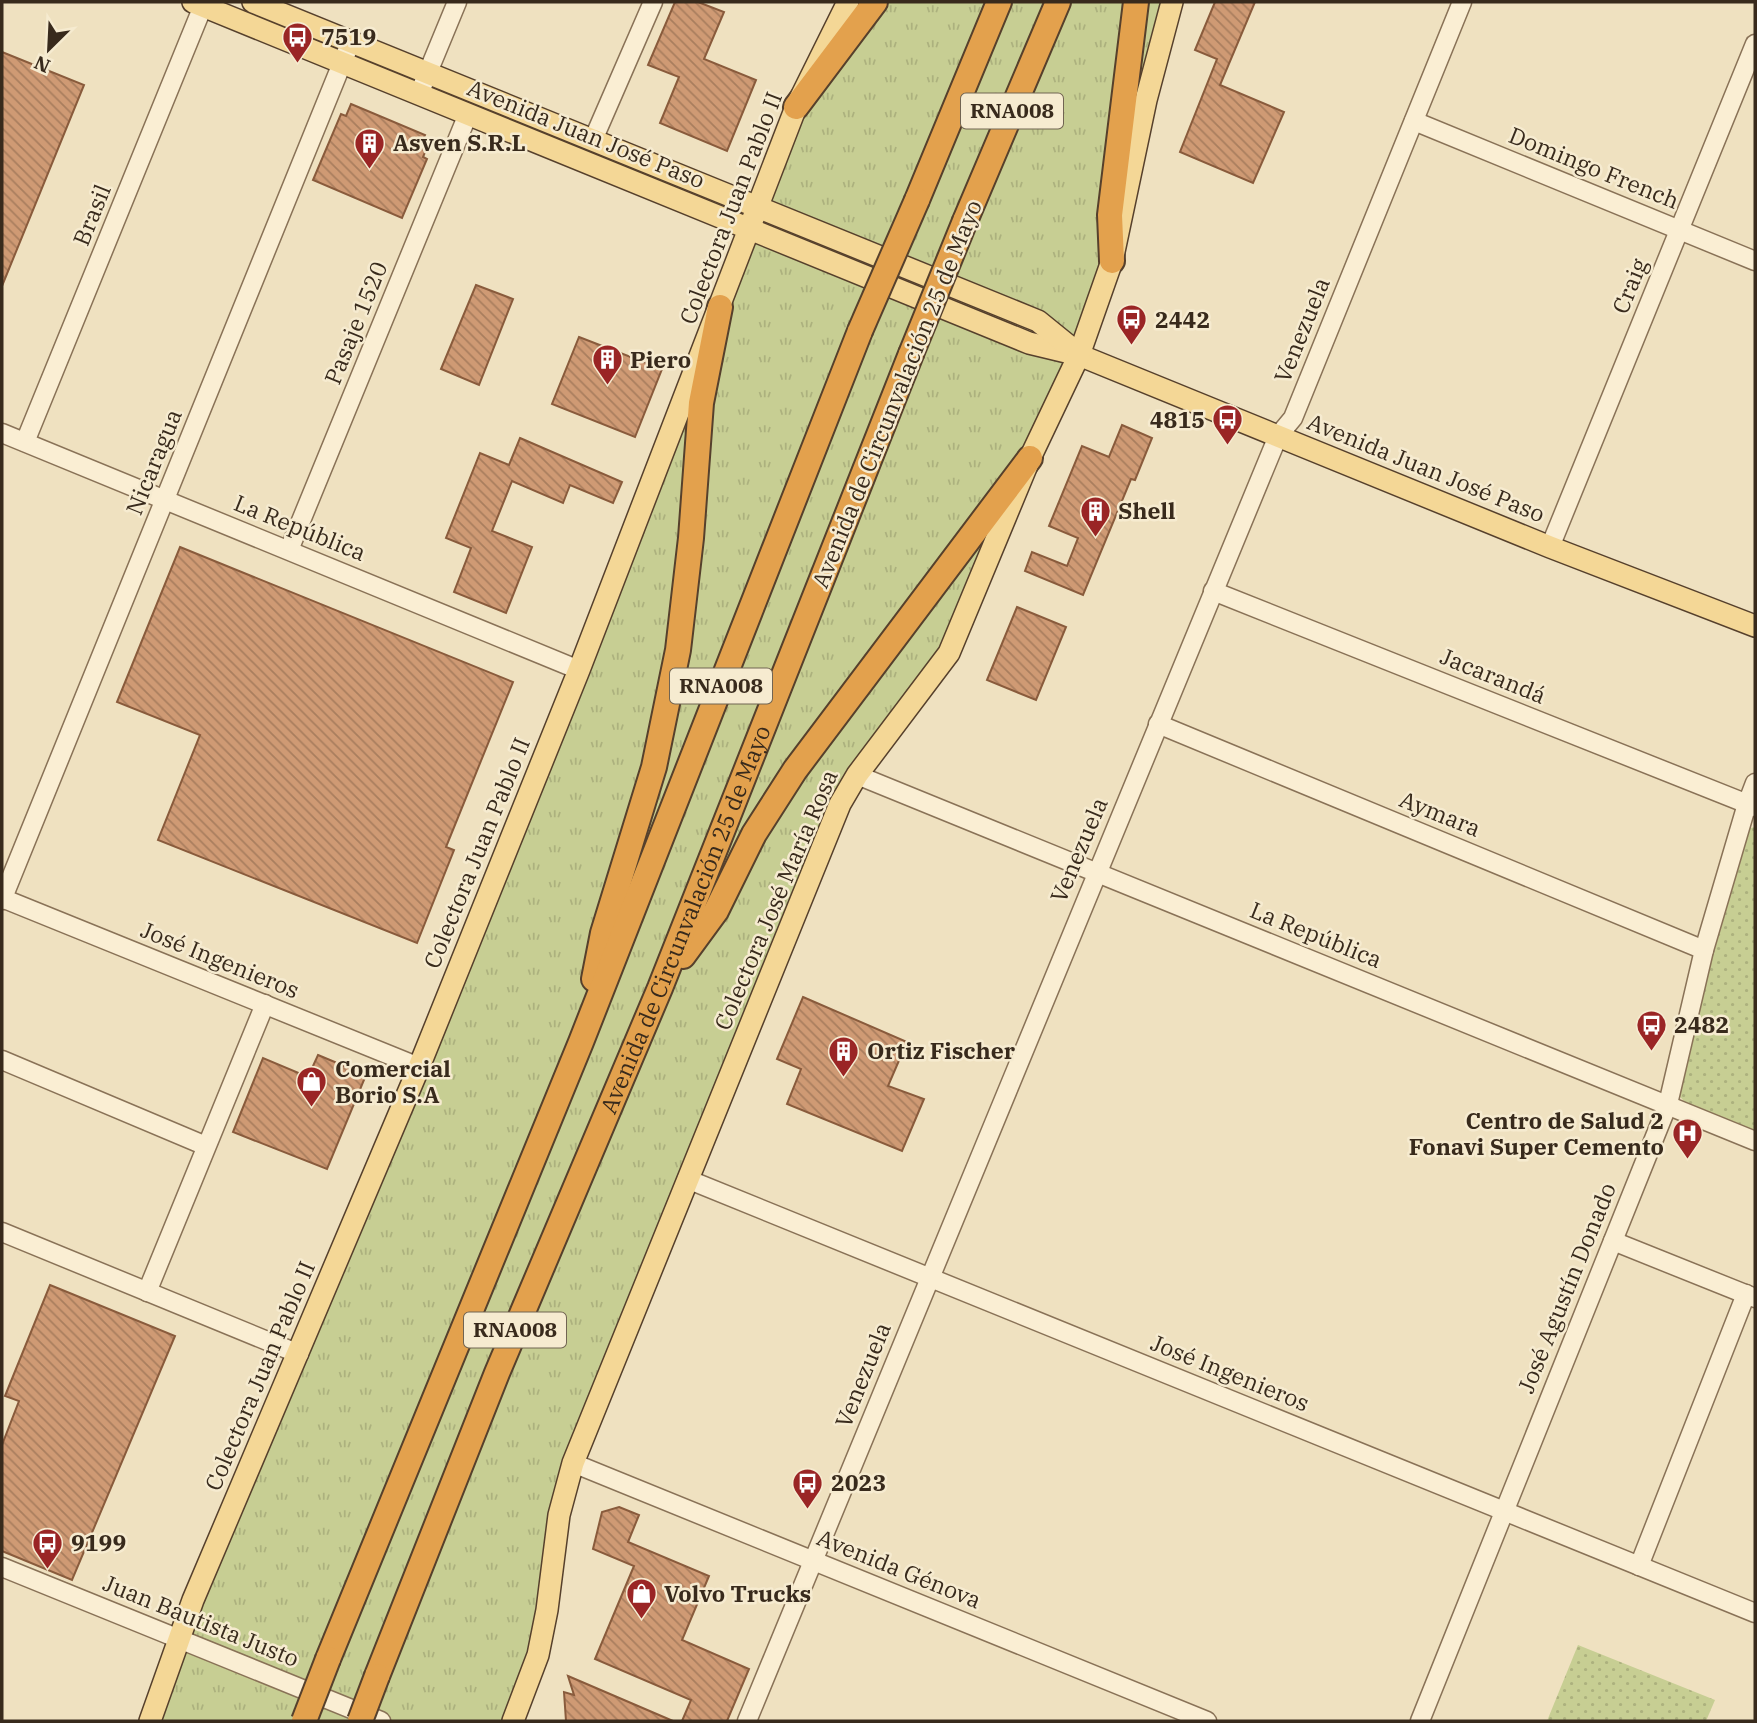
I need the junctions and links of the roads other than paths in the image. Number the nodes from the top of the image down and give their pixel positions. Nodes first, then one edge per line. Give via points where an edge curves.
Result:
1 (253, 2) edge
2 (457, 2) edge
3 (653, 2) edge
4 (848, 2) edge
5 (875, 2) edge
6 (999, 2) edge
7 (1058, 2) edge
8 (1136, 2) edge
9 (1172, 2) edge
10 (1462, 2) edge
11 (198, 4) edge
12 (351, 41) junction
13 (1755, 44) edge
14 (342, 63) junction
15 (428, 73) junction
16 (419, 94) junction
17 (796, 107) junction
18 (468, 114) junction
19 (1414, 121) junction
20 (593, 140) junction
21 (757, 206) junction
22 (748, 229) junction
23 (1680, 229) junction
24 (1112, 261) junction
25 (1755, 261) edge
26 (720, 307) junction
27 (1079, 355) junction
28 (2, 433) edge
29 (1278, 436) junction
30 (25, 442) junction
31 (1030, 458) junction
32 (165, 499) junction
33 (1550, 547) junction
34 (289, 550) junction
35 (1213, 591) junction
36 (1755, 626) edge
37 (579, 670) junction
38 (1158, 724) junction
39 (857, 775) junction
40 (1755, 783) edge
41 (1751, 806) edge
42 (1096, 872) junction
43 (2, 899) edge
44 (1704, 950) junction
45 (660, 988) junction
46 (265, 1004) junction
47 (581, 1042) junction
48 (2, 1060) edge
49 (419, 1067) junction
50 (1668, 1104) junction
51 (1755, 1141) edge
52 (206, 1146) junction
53 (687, 1179) junction
54 (2, 1232) edge
55 (1613, 1241) junction
56 (929, 1278) junction
57 (147, 1292) junction
58 (1751, 1296) edge
59 (299, 1354) junction
60 (573, 1463) junction
61 (1503, 1511) junction
62 (813, 1561) junction
63 (1639, 1566) junction
64 (2, 1567) edge
65 (1755, 1613) edge
66 (180, 1639) junction
67 (150, 1721) edge
68 (304, 1721) edge
69 (360, 1721) edge
70 (381, 1721) edge
71 (513, 1721) edge
72 (747, 1721) edge
73 (1207, 1721) edge
74 (1420, 1721) edge

1 - 12 main road, Avenida Juan José Paso
2 - 15 street
3 - 20 street
4 - 17 main road, Colectora Juan Pablo II
5 - 17 highway
6 - 47 highway, RNA008, bridge via 860,331
7 - 45 highway, Avenida de Circunvalación 25 de Mayo / RNA008, bridge via 911,354
8 - 24 highway via 1110,215
9 - 24 main road, Colectora José María Rosa
10 - 19 street, Venezuela
11 - 14 main road, Avenida Juan José Paso
11 - 30 street, Brasil
12 - 14 street, Nicaragua
12 - 15 main road, Avenida Juan José Paso
13 - 23 street, Craig
14 - 16 main road, Avenida Juan José Paso
14 - 32 street, Nicaragua
15 - 16 street
15 - 20 main road, Avenida Juan José Paso
16 - 18 main road, Avenida Juan José Paso
17 - 21 main road, Colectora Juan Pablo II
18 - 22 main road, Avenida Juan José Paso
18 - 34 street, Pasaje 1520
19 - 23 street, Domingo French
19 - 29 street, Venezuela via 1293,418
20 - 21 main road, Avenida Juan José Paso
21 - 22 main road, Colectora Juan Pablo II
21 - 27 main road, Avenida Juan José Paso via 1038,321
22 - 26 main road, Colectora Juan Pablo II
22 - 27 main road, Avenida Juan José Paso via 1029,344
23 - 25 street, Domingo French
23 - 33 street, Craig
24 - 27 main road, Colectora José María Rosa
26 - 37 main road, Colectora Juan Pablo II
26 - 47 highway via 701,403 678,650 654,767 603,933
27 - 29 main road, Avenida Juan José Paso
27 - 31 main road, Colectora José María Rosa
28 - 30 street, La República
29 - 33 main road, Avenida Juan José Paso
29 - 35 street, Venezuela
30 - 32 street, La República
31 - 39 main road, Colectora José María Rosa via 949,653
31 - 45 highway via 795,770 754,834 716,911
32 - 34 street, La República
32 - 43 street, Nicaragua
33 - 36 main road, Avenida Juan José Paso
34 - 37 street, La República
35 - 38 street, Venezuela
35 - 41 street, Jacarandá
37 - 49 main road, Colectora Juan Pablo II
38 - 42 street, Venezuela
38 - 44 street, Aymara
39 - 42 street, La República
39 - 53 main road, Colectora José María Rosa via 840,804
40 - 41 street, José Agustín Donado
41 - 44 street, José Agustín Donado
42 - 50 street, La República
42 - 56 street, Venezuela
43 - 46 street, José Ingenieros
44 - 50 street, José Agustín Donado
45 - 69 highway, Avenida de Circunvalación 25 de Mayo / RNA008, bridge via 497,1373
46 - 49 street, José Ingenieros
46 - 52 street
47 - 68 highway, RNA008, bridge
48 - 52 street
49 - 59 main road, Colectora Juan Pablo II
50 - 51 street, La República
50 - 55 street, José Agustín Donado
52 - 57 street
53 - 56 street, José Ingenieros
53 - 60 main road, Colectora José María Rosa
54 - 57 street
55 - 58 street
55 - 61 street, José Agustín Donado
56 - 61 street, José Ingenieros
56 - 62 street, Venezuela
57 - 59 street
58 - 63 street
59 - 66 main road, Colectora Juan Pablo II
60 - 62 street, Avenida Génova
60 - 71 main road, Colectora José María Rosa via 559,1515 538,1655
61 - 63 street, José Ingenieros
61 - 74 street, José Agustín Donado
62 - 72 street, Venezuela
62 - 73 street, Avenida Génova
63 - 65 street, José Ingenieros
64 - 66 street, Juan Bautista Justo
66 - 67 main road, Colectora Juan Pablo II
66 - 70 street, Juan Bautista Justo

